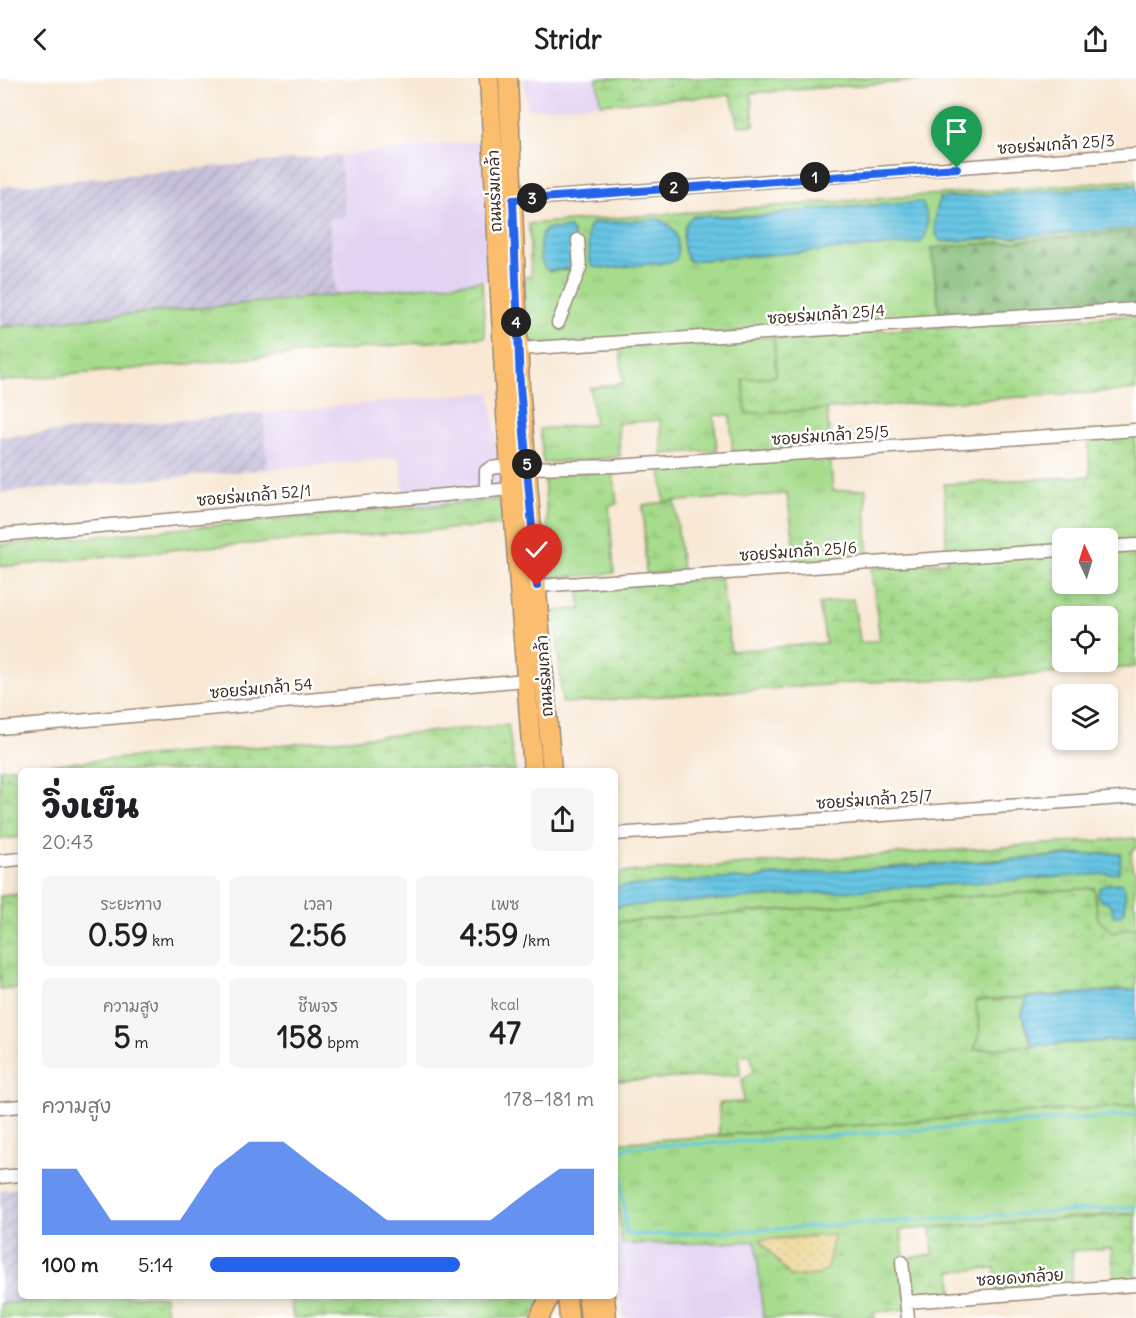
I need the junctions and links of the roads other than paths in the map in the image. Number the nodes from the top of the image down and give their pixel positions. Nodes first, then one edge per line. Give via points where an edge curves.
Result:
1 (489, 78) edge
2 (508, 78) edge
3 (1136, 154) edge
4 (513, 200) junction
5 (578, 240) dead end
6 (1136, 309) edge
7 (558, 322) dead end
8 (518, 349) junction
9 (1136, 430) edge
10 (518, 467) junction
11 (511, 489) junction
12 (486, 490) junction
13 (0, 535) edge
14 (1136, 545) edge
15 (1118, 546) edge
16 (1052, 551) edge
17 (537, 586) junction
18 (525, 680) junction
19 (0, 728) edge
20 (533, 768) edge
21 (552, 768) edge
22 (1136, 797) edge
23 (618, 834) edge
24 (18, 859) edge
25 (0, 861) edge
26 (18, 1106) edge
27 (0, 1108) edge
28 (18, 1175) edge
29 (0, 1177) edge
30 (902, 1262) dead end
31 (1136, 1285) edge
32 (548, 1299) edge
33 (567, 1299) edge
34 (587, 1299) edge
35 (604, 1299) edge
36 (907, 1302) junction
37 (539, 1318) edge
38 (569, 1318) edge
39 (590, 1318) edge
40 (607, 1318) edge
41 (908, 1318) edge

1 - 10 main road, ถนนร่มเกล้า via 497,253
2 - 4 main road, ถนนร่มเกล้า
3 - 4 street, ซอยร่มเกล้า 25/3
4 - 8 main road, ถนนร่มเกล้า
5 - 7 street via 580,268
6 - 8 street, ซอยร่มเกล้า 25/4
8 - 10 main road, ถนนร่มเกล้า
9 - 10 street, ซอยร่มเกล้า 25/5 via 615,466
10 - 11 main road, ถนนร่มเกล้า
10 - 12 street via 486,471
10 - 17 main road, ถนนร่มเกล้า
11 - 12 street, ซอยร่มเกล้า 52/1
11 - 18 main road, ถนนร่มเกล้า
12 - 13 street, ซอยร่มเกล้า 52/1
14 - 15 street
16 - 17 street, ซอยร่มเกล้า 25/6
17 - 21 main road, ถนนร่มเกล้า
18 - 19 street, ซอยร่มเกล้า 54
18 - 20 main road, ถนนร่มเกล้า
22 - 23 street, ซอยร่มเกล้า 25/7
24 - 25 street
26 - 27 street
28 - 29 street
30 - 36 street
31 - 36 street, ซอยดงกล้วย
32 - 37 main road
33 - 38 main road
34 - 39 main road
35 - 40 main road
36 - 41 street

